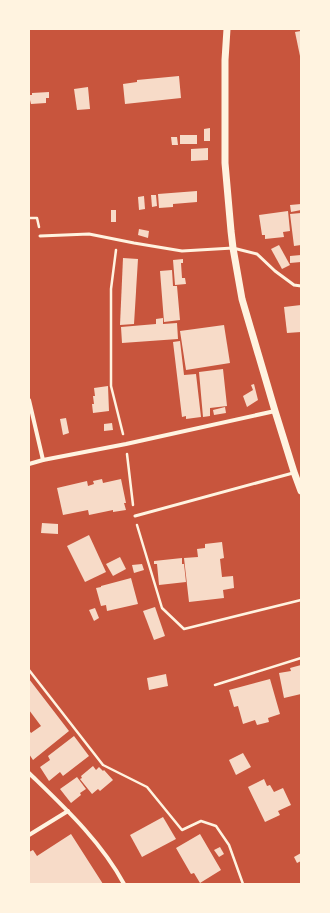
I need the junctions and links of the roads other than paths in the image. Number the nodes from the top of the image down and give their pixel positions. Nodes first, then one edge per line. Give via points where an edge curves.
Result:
1 (227, 29) edge
2 (40, 236) dead end
3 (233, 248) junction
4 (301, 286) edge
5 (29, 400) edge
6 (275, 411) junction
7 (43, 460) junction
8 (29, 464) edge
9 (294, 472) junction
10 (301, 491) edge
11 (135, 516) road end
12 (29, 773) edge
13 (68, 811) junction
14 (29, 835) edge
15 (124, 884) edge

1 - 3 street via 225,163
2 - 3 lane via 89,234 182,251
3 - 4 lane via 257,254 294,285
3 - 6 street via 242,299
5 - 7 street
6 - 7 street
6 - 9 street
7 - 8 street
9 - 10 street
9 - 11 lane
12 - 13 street
13 - 14 street
13 - 15 street

